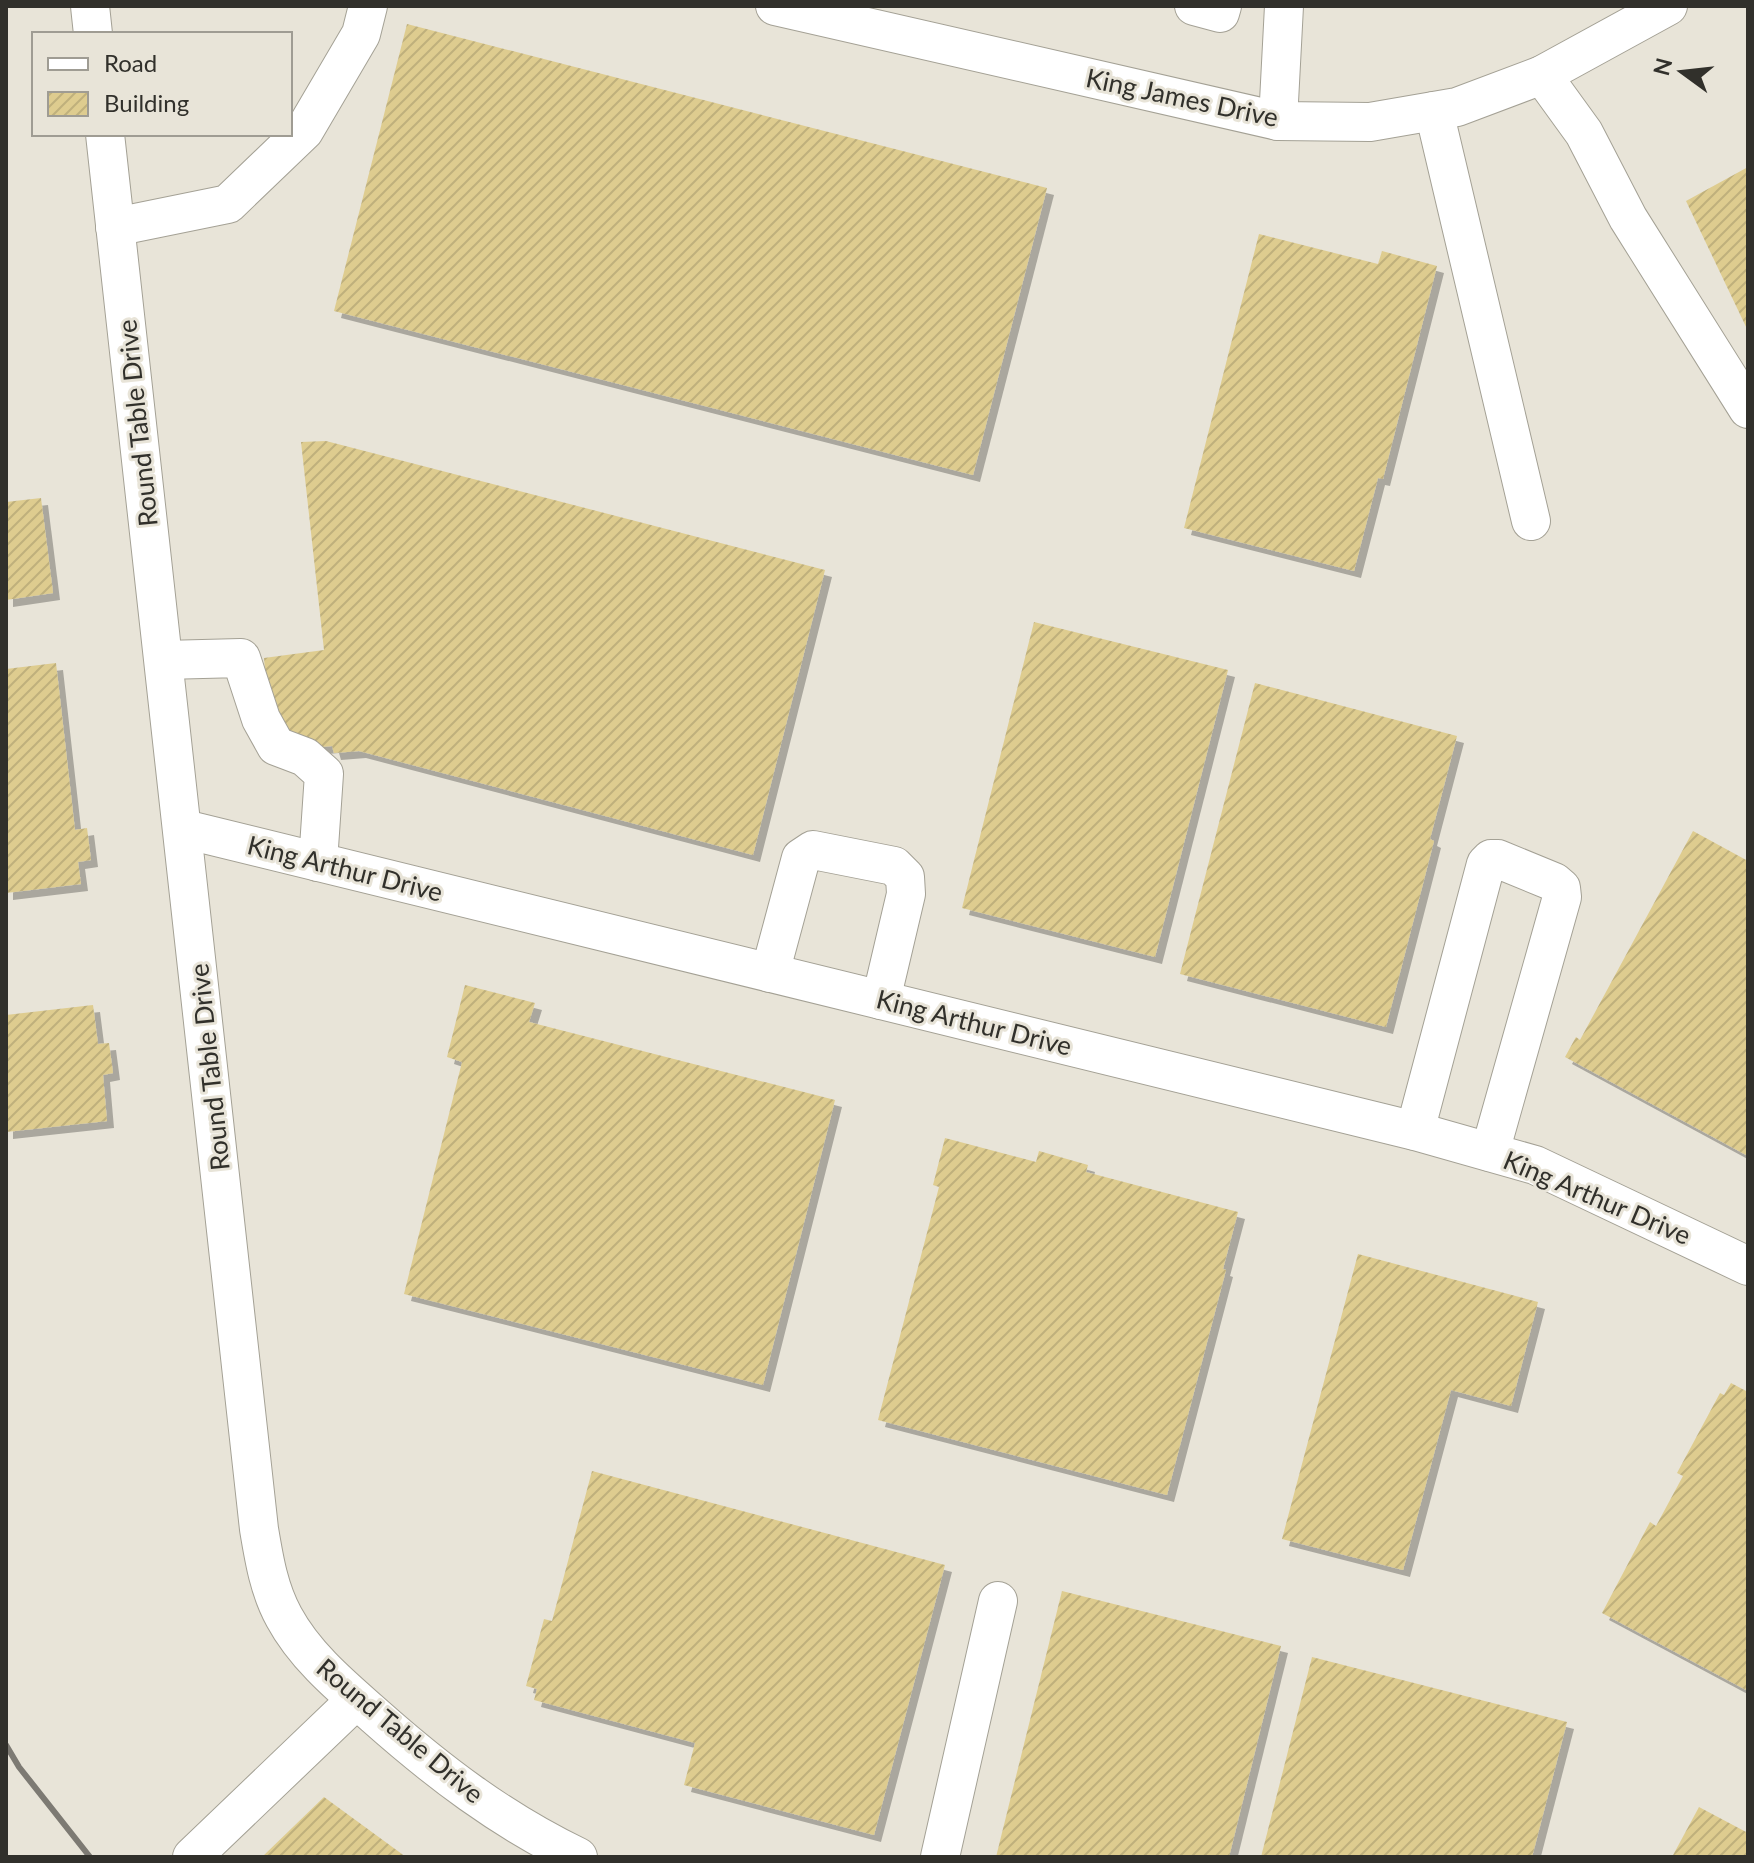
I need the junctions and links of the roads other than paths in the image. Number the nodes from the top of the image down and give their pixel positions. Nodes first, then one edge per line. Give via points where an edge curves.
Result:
1 (90, 6) edge
2 (368, 6) edge
3 (775, 6) edge
4 (1194, 6) edge
5 (1222, 6) edge
6 (1284, 6) edge
7 (1668, 6) edge
8 (93, 32) edge
9 (1542, 75) junction
10 (1434, 111) junction
11 (1278, 121) junction
12 (105, 136) edge
13 (115, 227) junction
14 (1748, 409) edge
15 (1531, 521) dead end
16 (164, 660) junction
17 (184, 829) junction
18 (318, 862) junction
19 (770, 973) junction
20 (881, 1000) junction
21 (1415, 1131) junction
22 (1490, 1152) junction
23 (1748, 1266) edge
24 (998, 1601) dead end
25 (356, 1700) junction
26 (192, 1857) edge
27 (578, 1857) edge
28 (940, 1857) edge

1 - 8 street
2 - 13 street via 361,34 304,131 228,204
3 - 11 street, King James Drive
4 - 5 street via 1220,13
6 - 11 street
7 - 9 street, King James Drive
9 - 10 street, King James Drive
9 - 14 street via 1584,133 1628,218
10 - 11 street, King James Drive via 1370,122
10 - 15 street
12 - 13 street, Round Table Drive
13 - 16 street, Round Table Drive
16 - 17 street, Round Table Drive
16 - 18 street via 241,658 276,746 305,757 324,774
17 - 18 street, King Arthur Drive
17 - 25 street, Round Table Drive via 266,1565 283,1616 312,1657
18 - 19 street, King Arthur Drive
19 - 20 street, King Arthur Drive
19 - 20 street via 801,858 813,850 894,866 905,877 906,894
20 - 21 street, King Arthur Drive
21 - 22 street, King Arthur Drive
21 - 22 street via 1486,864 1498,859 1554,882 1562,897
22 - 23 street, King Arthur Drive via 1535,1165
24 - 28 street
25 - 26 street
25 - 27 street, Round Table Drive via 445,1777

